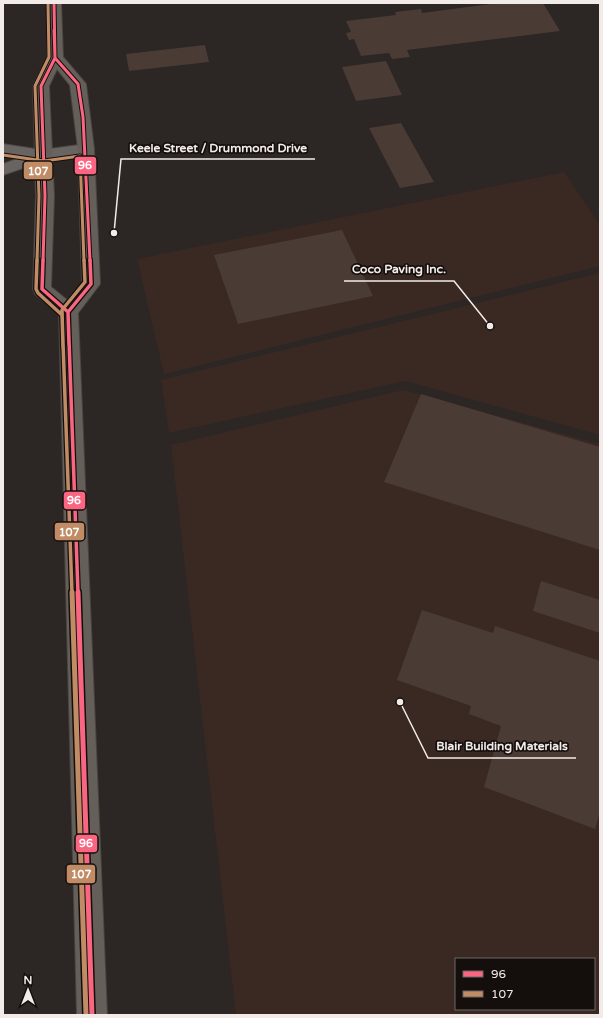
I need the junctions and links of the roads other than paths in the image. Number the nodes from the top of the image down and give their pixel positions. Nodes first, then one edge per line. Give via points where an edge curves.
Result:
1 (54, 3) edge
2 (55, 58) junction
3 (3, 149) edge
4 (86, 150) junction
5 (44, 155) junction
6 (3, 170) edge
7 (68, 312) junction
8 (92, 1015) edge

1 - 2 main road
2 - 4 main road via 78,84
2 - 5 main road via 41,86
3 - 5 street
4 - 5 street
4 - 7 main road via 91,284
5 - 6 street
5 - 7 main road via 42,289
7 - 8 main road

